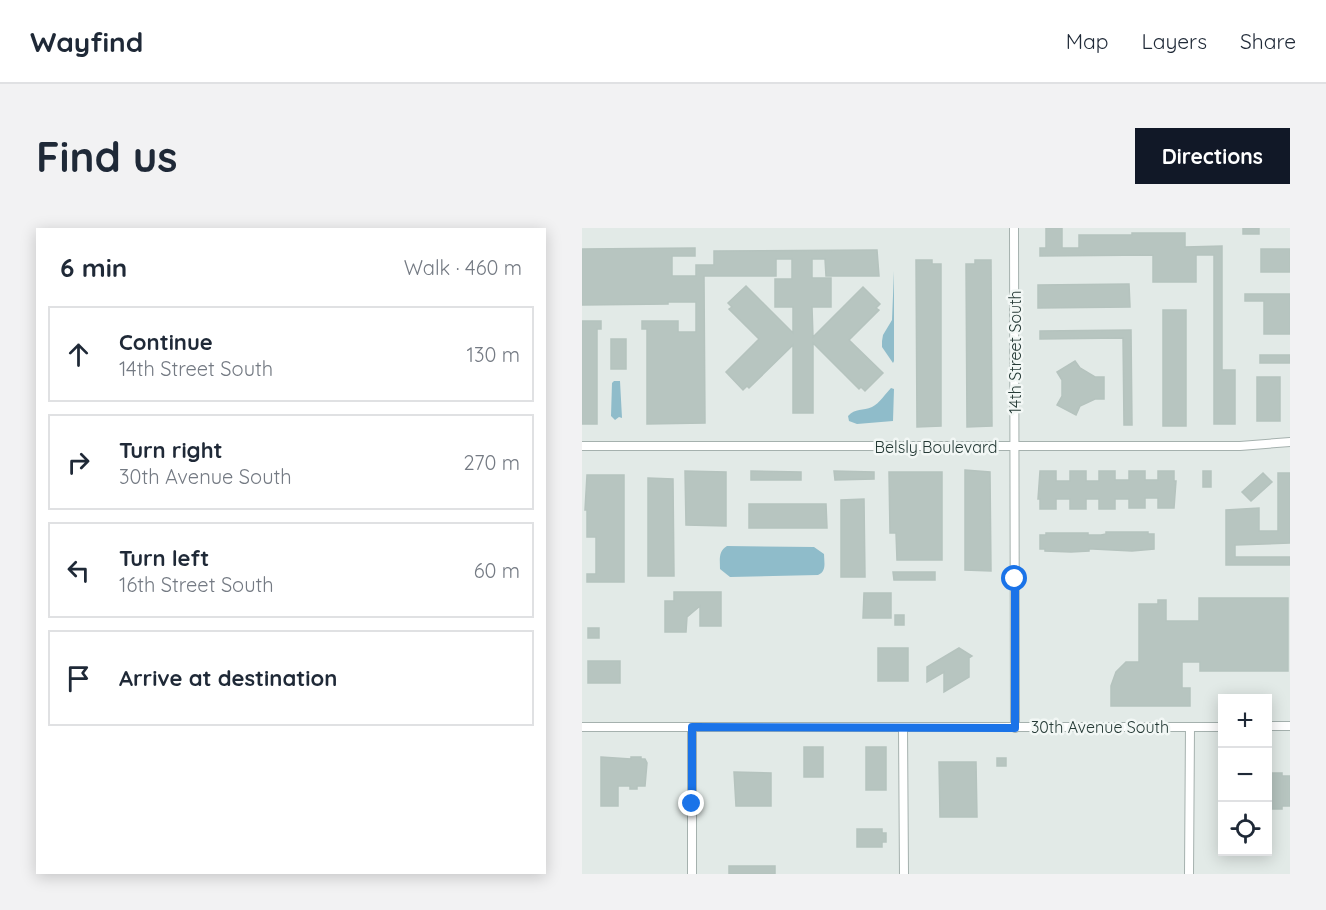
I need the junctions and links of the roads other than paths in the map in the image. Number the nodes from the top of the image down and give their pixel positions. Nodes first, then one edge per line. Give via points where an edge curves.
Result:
1 (1014, 228) edge
2 (1290, 442) edge
3 (582, 446) edge
4 (1015, 447) junction
5 (1272, 726) edge
6 (1290, 726) edge
7 (582, 727) edge
8 (692, 727) junction
9 (1190, 727) junction
10 (1218, 727) edge
11 (903, 728) junction
12 (1015, 728) junction
13 (692, 874) edge
14 (904, 874) edge
15 (1189, 874) edge

1 - 4 street, 14th Street South
2 - 4 street, Belsly Boulevard via 1240,446
3 - 4 street, Belsly Boulevard
4 - 12 street, 14th Street South
5 - 6 street
7 - 8 street, 30th Avenue South
8 - 11 street, 30th Avenue South
8 - 13 street
9 - 10 street, 30th Avenue South
9 - 12 street, 30th Avenue South
9 - 15 street
11 - 12 street, 30th Avenue South
11 - 14 street

